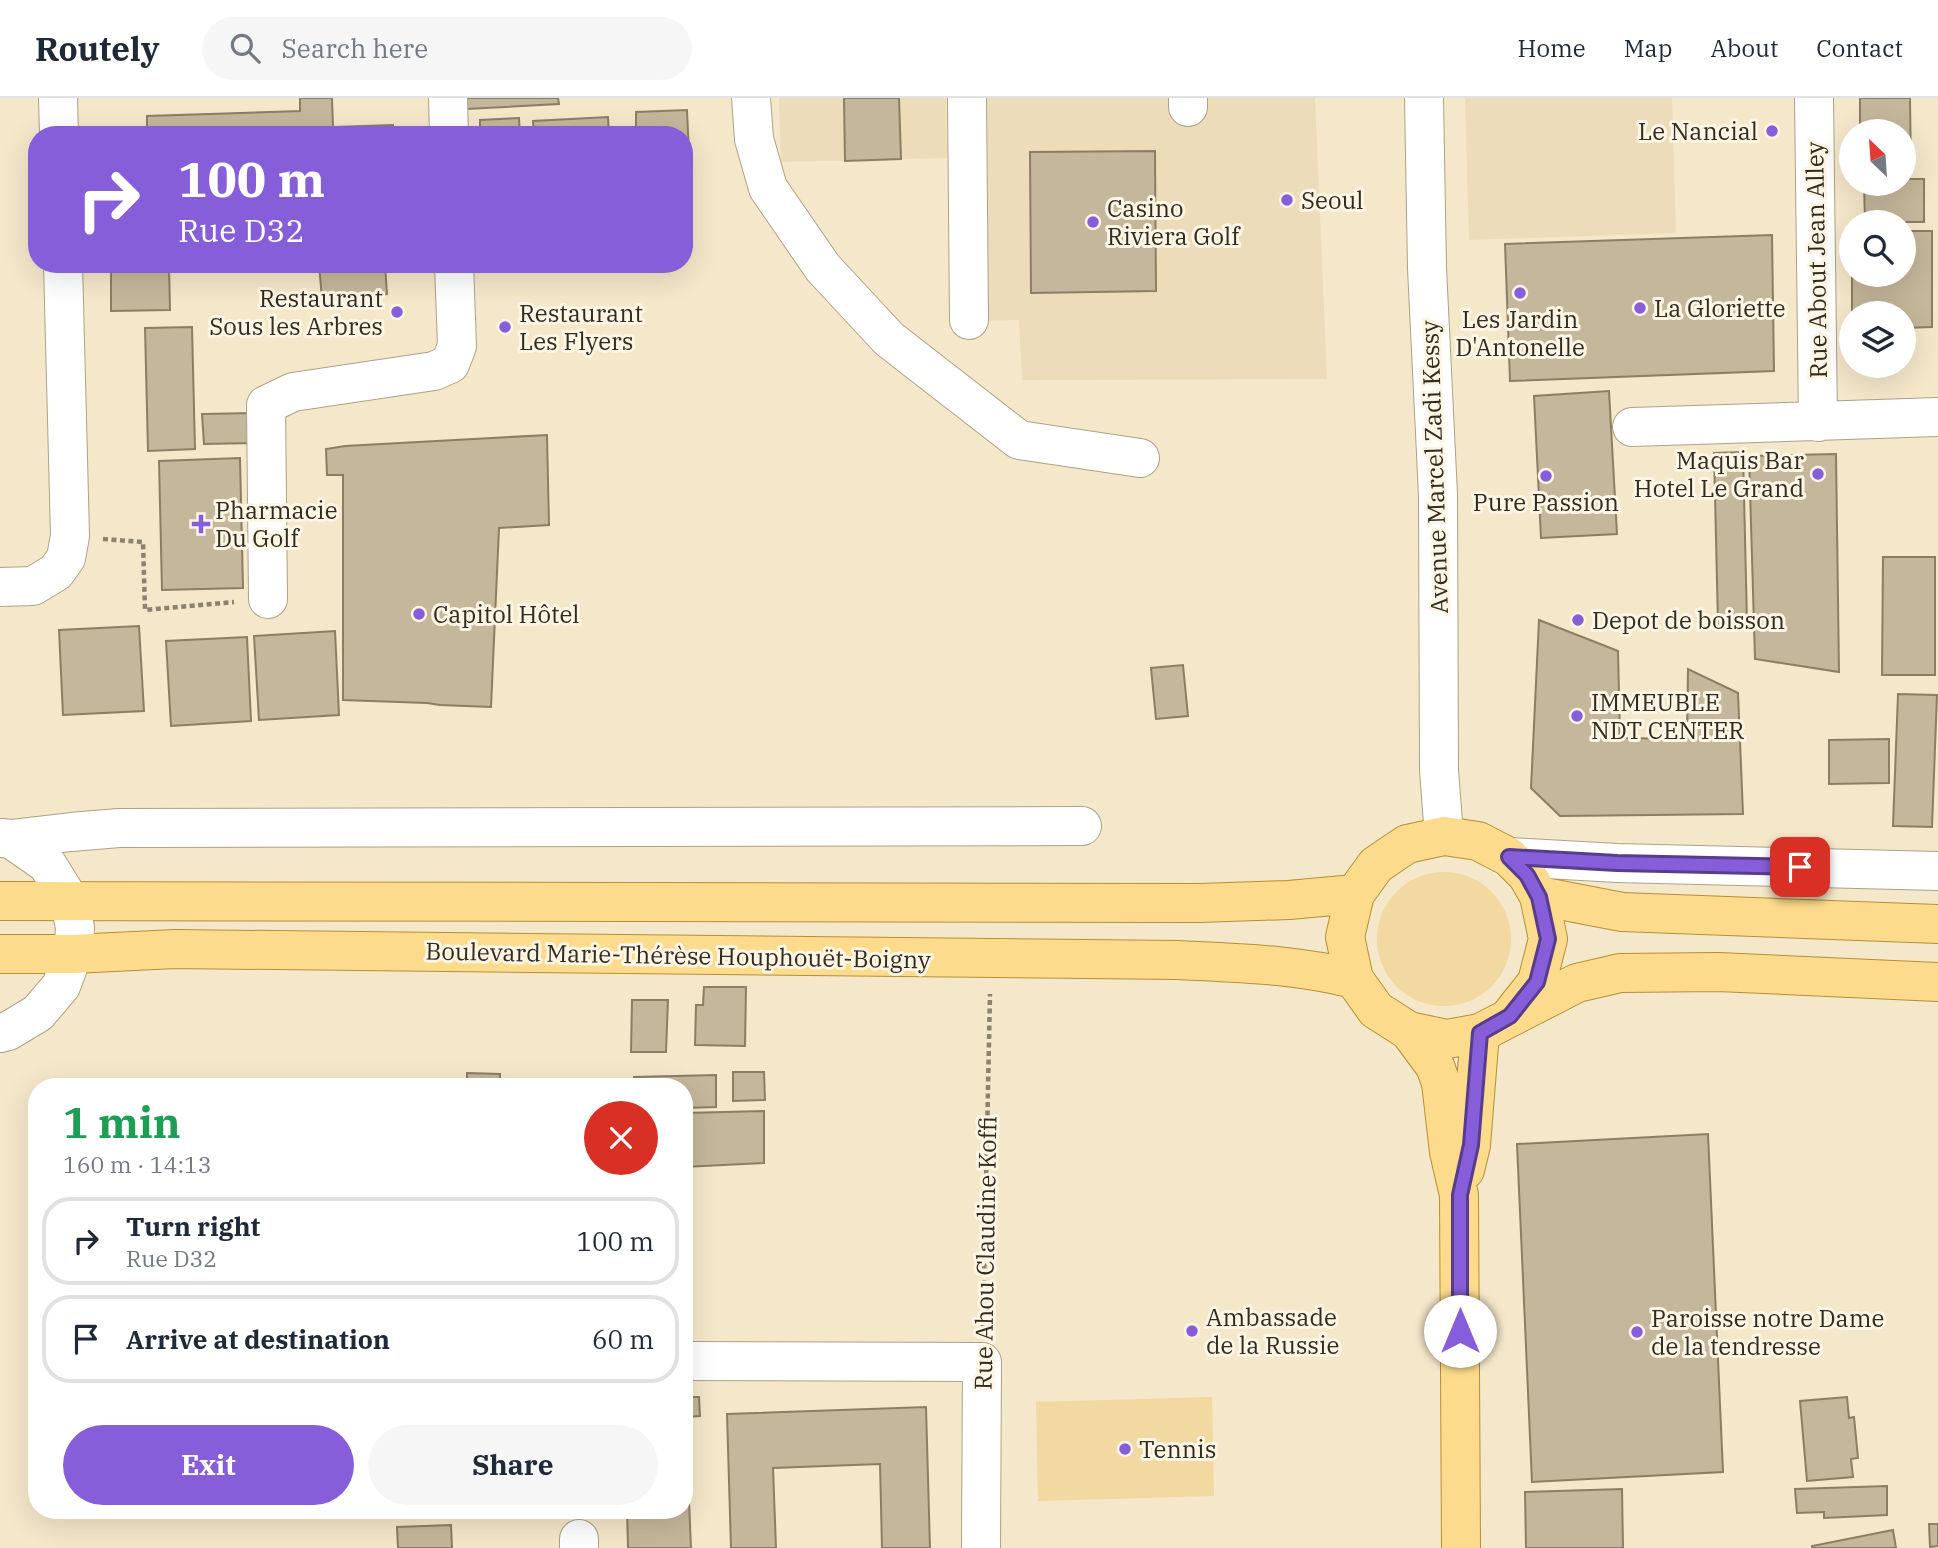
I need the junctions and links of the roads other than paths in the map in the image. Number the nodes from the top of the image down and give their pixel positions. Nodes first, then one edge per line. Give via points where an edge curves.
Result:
1 (58, 98) edge
2 (448, 98) edge
3 (751, 98) edge
4 (967, 98) edge
5 (1424, 98) edge
6 (1814, 98) edge
7 (59, 126) edge
8 (449, 126) edge
9 (63, 273) edge
10 (454, 273) edge
11 (968, 320) dead end
12 (1938, 417) edge
13 (1818, 422) junction
14 (1632, 427) dead end
15 (1140, 458) dead end
16 (0, 587) edge
17 (268, 599) road end
18 (1082, 827) dead end
19 (1444, 836) junction
20 (6, 839) edge
21 (1509, 857) junction
22 (1938, 871) edge
23 (1354, 894) junction
24 (1539, 897) junction
25 (0, 901) edge
26 (70, 901) junction
27 (1938, 924) edge
28 (0, 954) edge
29 (73, 954) junction
30 (1354, 979) junction
31 (1938, 982) edge
32 (1495, 1025) junction
33 (1409, 1031) junction
34 (0, 1033) edge
35 (1460, 1195) junction
36 (693, 1361) edge
37 (981, 1548) edge
38 (1461, 1548) edge

1 - 7 street
2 - 8 street
3 - 15 street via 754,139 768,188 823,268 889,340 1019,440
4 - 11 street
5 - 19 street, Avenue Marcel Zadi Kessy
6 - 13 street, Rue About Jean Alley
9 - 16 street via 71,536 66,558 56,572 33,586
10 - 17 street via 457,346 450,364 434,372 293,392 266,405
12 - 13 street
13 - 14 street
18 - 20 street via 133,828
19 - 21 main road via 1479,841
19 - 23 main road via 1407,844 1377,864
20 - 26 street via 47,864
21 - 22 street
21 - 24 main road via 1527,875
23 - 26 main road, Boulevard Marie-Thérèse Houphouët-Boigny via 1199,903
23 - 30 main road via 1345,937
24 - 27 main road via 1622,912
24 - 32 main road via 1548,939 1537,982
25 - 26 main road, Boulevard Marie-Thérèse Houphouët-Boigny
26 - 29 street
28 - 29 main road, Boulevard Marie-Thérèse Houphouët-Boigny
29 - 30 main road, Boulevard Marie-Thérèse Houphouët-Boigny via 175,949 1178,960 1287,966
29 - 34 street via 61,986 38,1013
30 - 33 main road via 1376,1010
31 - 32 main road via 1718,972 1620,973 1577,983
32 - 33 main road via 1447,1038
32 - 35 main road
33 - 35 main road via 1435,1066 1441,1083 1449,1152
35 - 38 main road
36 - 37 street, Rue Ahou Claudine Koffi via 982,1362

